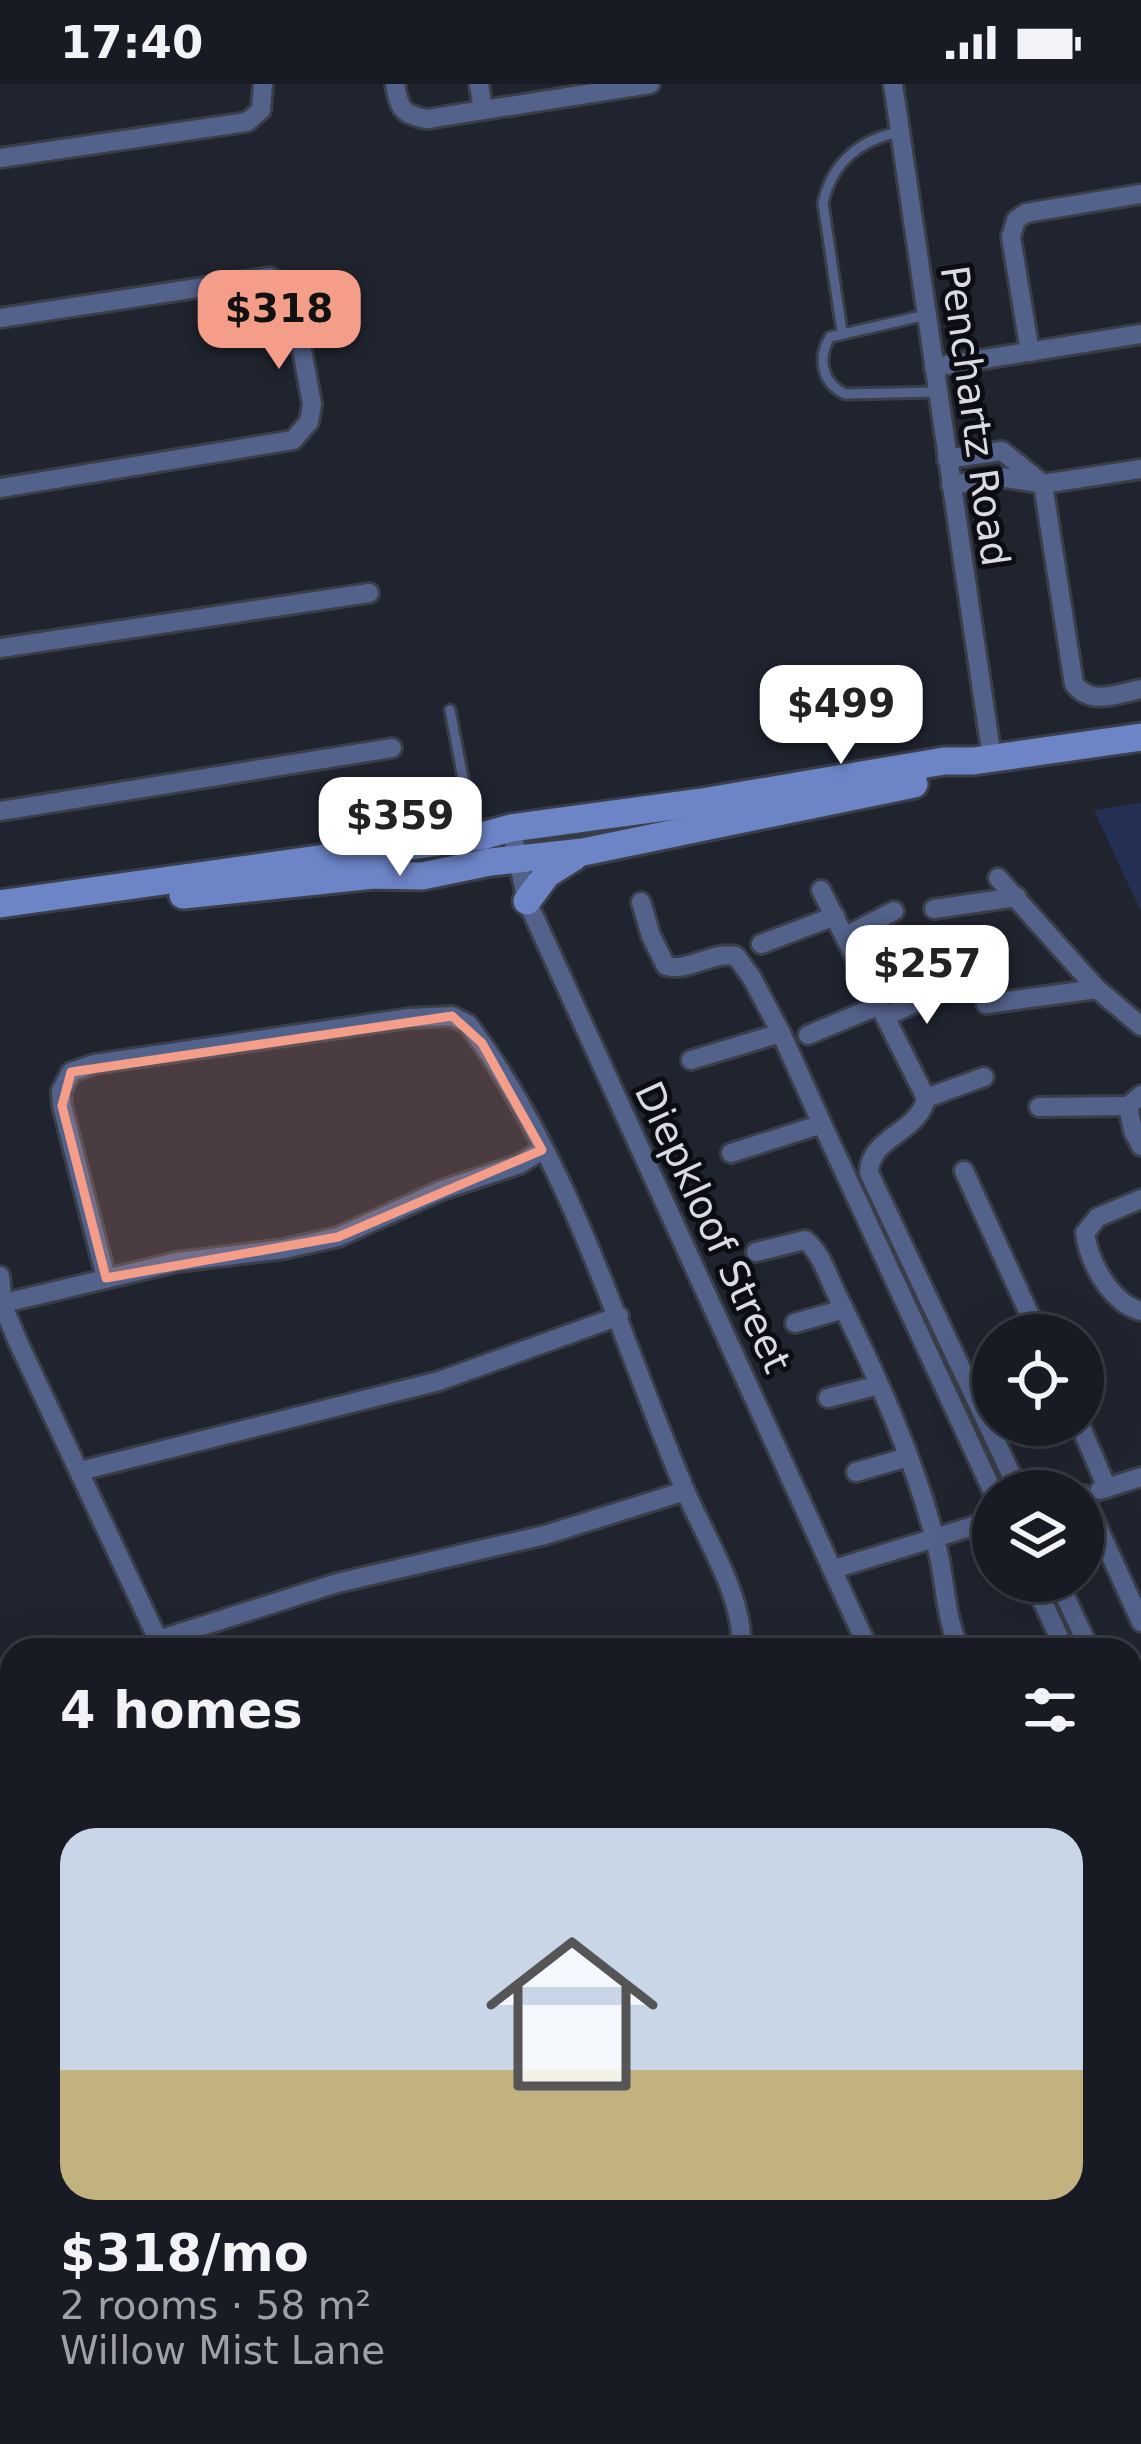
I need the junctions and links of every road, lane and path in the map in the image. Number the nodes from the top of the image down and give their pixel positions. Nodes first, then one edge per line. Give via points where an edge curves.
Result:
1 (263, 84) edge
2 (395, 84) edge
3 (478, 84) edge
4 (650, 84) edge
5 (893, 84) edge
6 (604, 88) edge
7 (483, 110) junction
8 (900, 132) junction
9 (0, 158) edge
10 (1139, 200) edge
11 (926, 315) junction
12 (0, 318) edge
13 (842, 332) junction
14 (1141, 334) edge
15 (1030, 352) junction
16 (934, 367) junction
17 (938, 392) junction
18 (947, 458) junction
19 (1141, 469) edge
20 (1042, 484) junction
21 (951, 485) junction
22 (0, 488) edge
23 (369, 592) dead end
24 (0, 648) edge
25 (1141, 689) edge
26 (450, 710) dead end
27 (1141, 737) edge
28 (392, 748) dead end
29 (982, 759) junction
30 (0, 811) edge
31 (511, 828) junction
32 (474, 836) junction
33 (583, 853) junction
34 (516, 861) junction
35 (998, 878) dead end
36 (820, 890) dead end
37 (1017, 897) junction
38 (526, 901) junction
39 (641, 902) dead end
40 (0, 904) edge
41 (934, 908) dead end
42 (895, 911) dead end
43 (835, 916) junction
44 (0, 919) edge
45 (847, 936) junction
46 (761, 944) dead end
47 (946, 989) dead end
48 (1097, 989) junction
49 (986, 1004) dead end
50 (883, 1011) junction
51 (1141, 1026) edge
52 (781, 1033) junction
53 (808, 1035) dead end
54 (691, 1060) dead end
55 (984, 1078) dead end
56 (926, 1098) junction
57 (1134, 1101) edge
58 (1040, 1107) dead end
59 (822, 1124) junction
60 (1141, 1146) edge
61 (542, 1150) junction
62 (731, 1153) dead end
63 (964, 1171) dead end
64 (1141, 1198) edge
65 (756, 1252) dead end
66 (0, 1276) edge
67 (106, 1278) junction
68 (2, 1305) edge
69 (844, 1309) junction
70 (1141, 1311) edge
71 (1029, 1314) edge
72 (620, 1316) junction
73 (795, 1323) dead end
74 (879, 1385) junction
75 (828, 1398) dead end
76 (1089, 1446) edge
77 (908, 1456) junction
78 (983, 1470) edge
79 (1009, 1470) edge
80 (80, 1471) junction
81 (856, 1472) dead end
82 (1141, 1477) edge
83 (1107, 1488) junction
84 (1104, 1489) edge
85 (685, 1491) junction
86 (972, 1526) edge
87 (934, 1536) junction
88 (1104, 1541) edge
89 (834, 1569) junction
90 (1043, 1602) edge
91 (1068, 1602) edge
92 (1141, 1622) edge
93 (158, 1638) edge
94 (181, 1638) edge
95 (741, 1638) edge
96 (864, 1638) edge
97 (954, 1638) edge
98 (1059, 1638) edge
99 (1084, 1638) edge

1 - 9 street via 261,110 248,122
2 - 7 street via 406,115
3 - 7 street
4 - 6 street
5 - 8 street, Penchartz Road
6 - 7 street
8 - 11 street, Penchartz Road
8 - 13 lane via 861,145 826,191
10 - 15 street via 1016,220 1011,237
11 - 13 lane
11 - 16 street, Penchartz Road
12 - 22 street via 271,277 292,296 312,404 309,422 292,440
13 - 17 lane via 830,337 823,359 837,391
14 - 15 street
15 - 16 street
16 - 17 street, Penchartz Road
17 - 18 street, Penchartz Road
18 - 20 street via 1002,451
18 - 21 street, Penchartz Road
19 - 20 street
20 - 21 street via 1001,477
20 - 25 street via 1074,684 1094,698
21 - 29 street, Penchartz Road
23 - 24 street
26 - 32 lane
27 - 29 street
28 - 30 street
29 - 31 street
29 - 33 street via 947,776
31 - 32 street
31 - 34 street, Diepkloof Street
32 - 40 street
33 - 34 street
33 - 38 street via 547,874
34 - 38 street, Diepkloof Street
34 - 44 street
35 - 37 street
36 - 43 street
37 - 41 street
37 - 48 street
38 - 89 street, Diepkloof Street
39 - 52 street via 666,966 736,956
42 - 45 street
43 - 45 street
43 - 46 street
45 - 50 street
47 - 50 street
48 - 49 street
48 - 51 street
50 - 53 street
50 - 56 street
52 - 54 street
52 - 59 street
55 - 56 street
56 - 79 street via 916,1121 874,1153 869,1173
57 - 58 street
57 - 60 street
59 - 62 street
59 - 78 street
61 - 67 street via 338,1237
61 - 67 street via 482,1043 452,1016 80,1068 64,1080 62,1106
61 - 72 street
63 - 71 street
64 - 70 street via 1098,1217 1085,1233 1115,1298
65 - 69 street via 805,1240
66 - 68 street
67 - 68 street
68 - 80 street
69 - 73 street
69 - 74 street
72 - 80 street via 439,1381
72 - 85 street
74 - 75 street
74 - 77 street
76 - 83 street
77 - 81 street
77 - 87 street
80 - 93 street
82 - 83 street
83 - 84 street
85 - 94 street via 545,1534 338,1582
85 - 95 street via 714,1548
86 - 87 street
87 - 89 street
87 - 97 street
88 - 92 street
89 - 96 street, Diepkloof Street
90 - 98 street
91 - 99 street

